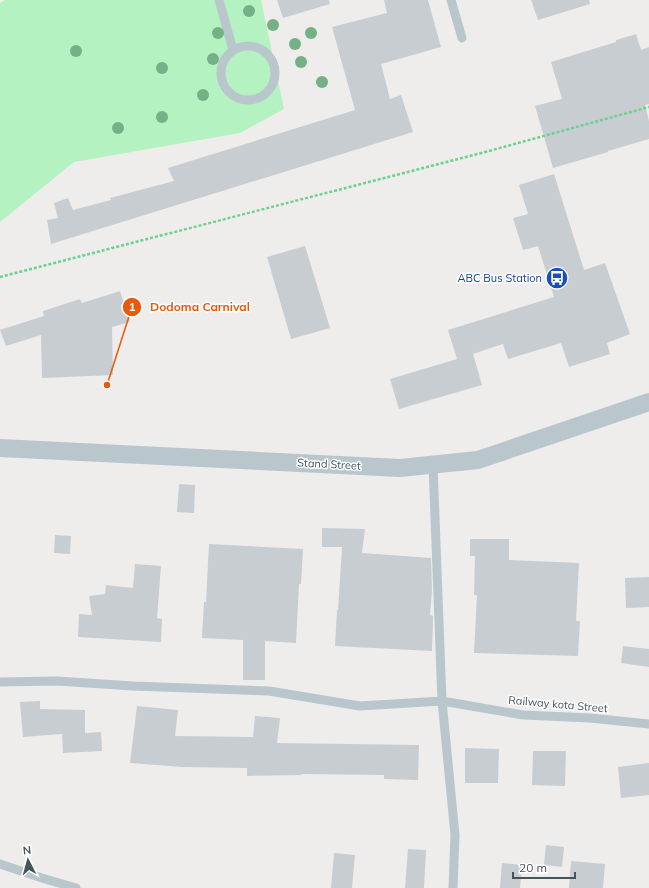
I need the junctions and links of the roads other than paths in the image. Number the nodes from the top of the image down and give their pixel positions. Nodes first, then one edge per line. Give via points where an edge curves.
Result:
1 (219, 0) edge
2 (451, 0) edge
3 (462, 38) dead end
4 (233, 50) junction
5 (649, 402) edge
6 (0, 448) edge
7 (432, 465) junction
8 (0, 682) edge
9 (442, 701) junction
10 (649, 724) edge
11 (0, 864) edge
12 (76, 888) edge
13 (453, 888) edge

1 - 4 lane
2 - 3 lane
4 - 4 lane via 243,46 254,46 264,50 271,58 275,68 274,79 270,89 262,96 252,100 241,99 231,95 224,87 220,77 221,66 225,57
5 - 7 street, Stand Street via 478,460
6 - 7 street, Stand Street via 400,468
7 - 9 lane
8 - 9 lane, Railway kota Street via 269,691 360,706
9 - 10 lane, Railway kota Street via 523,715
9 - 13 lane via 455,835
11 - 12 lane

